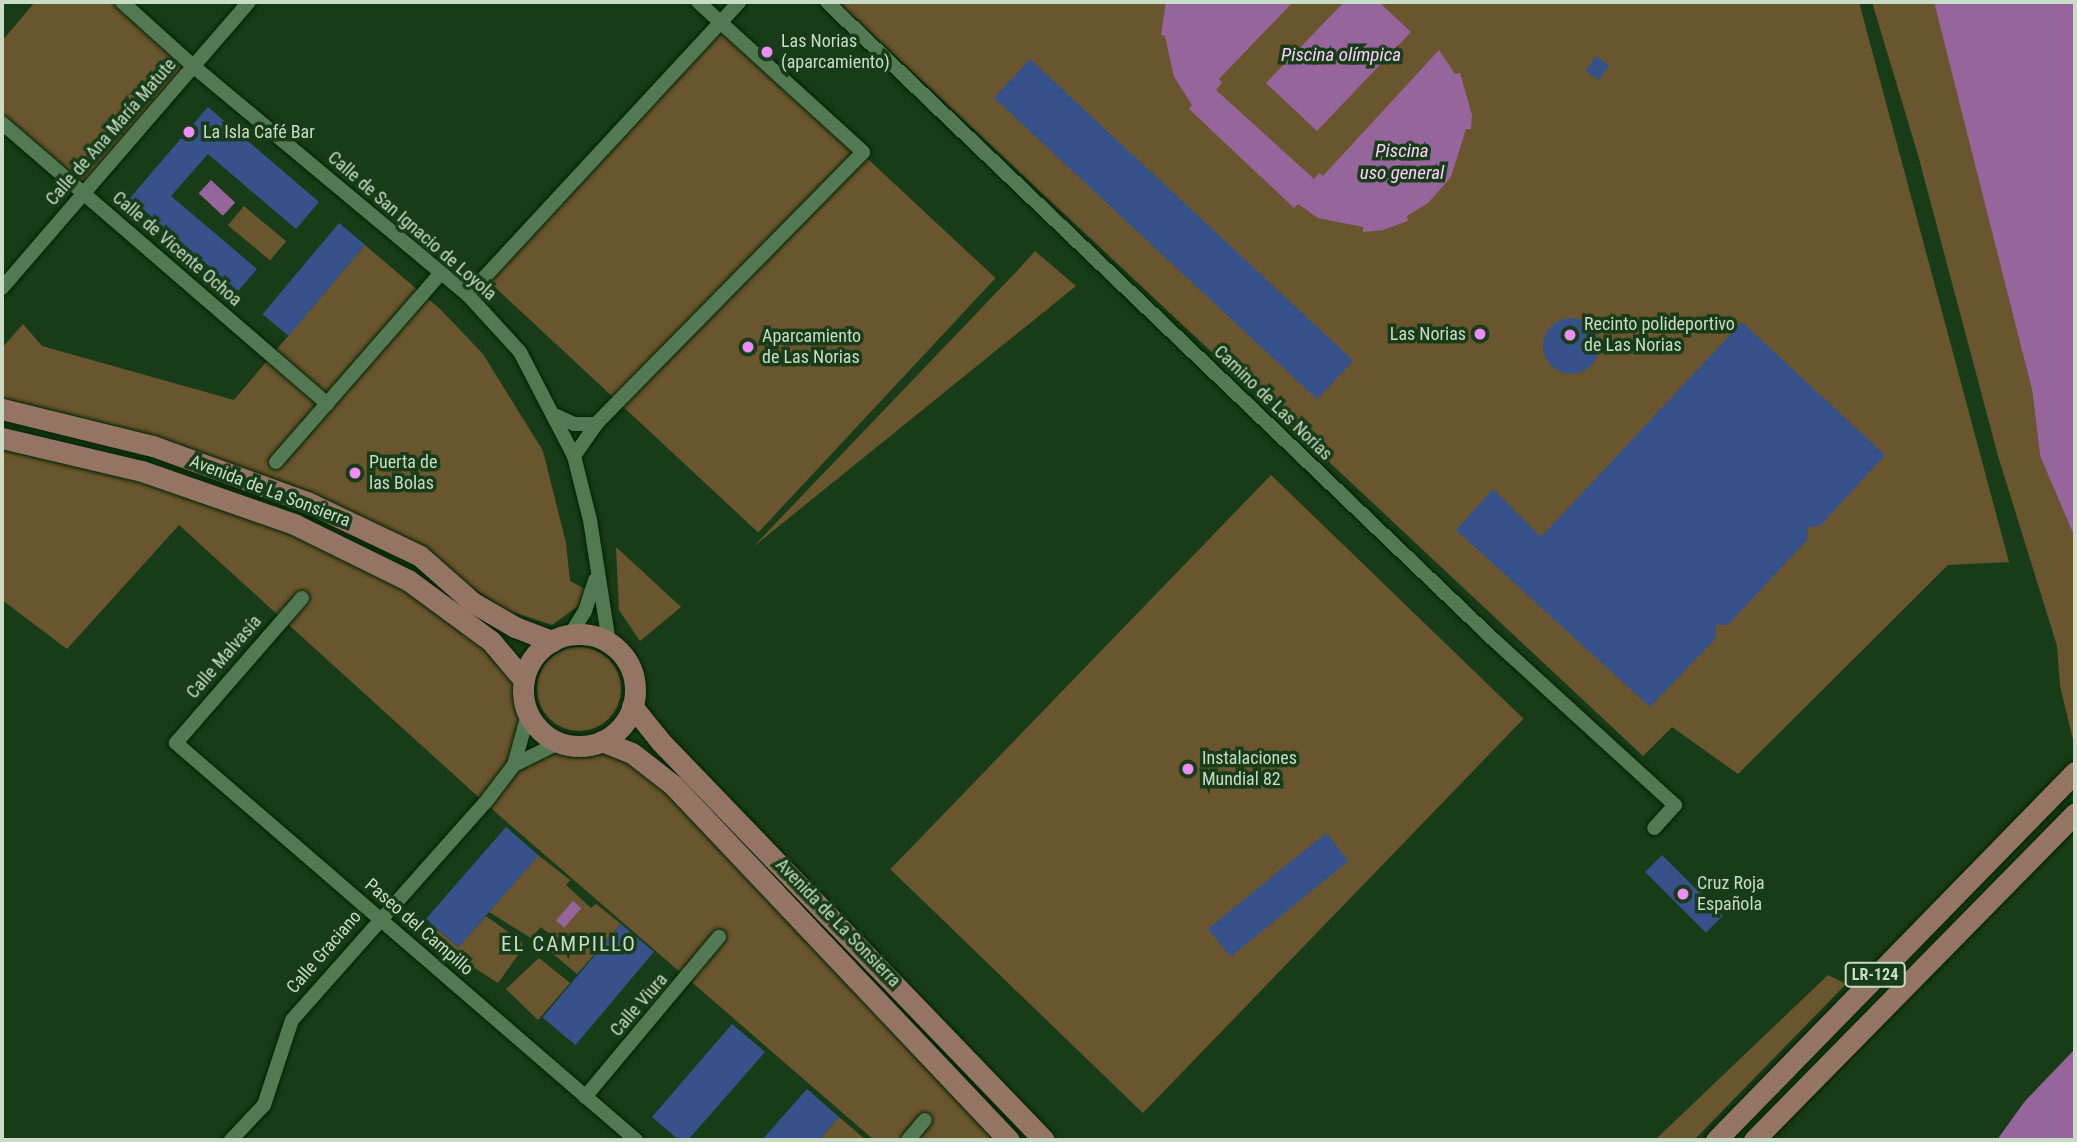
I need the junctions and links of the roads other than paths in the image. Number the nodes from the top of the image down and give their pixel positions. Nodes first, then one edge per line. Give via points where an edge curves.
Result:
1 (122, 2) edge
2 (249, 2) edge
3 (698, 2) edge
4 (739, 2) edge
5 (827, 2) edge
6 (722, 23) junction
7 (193, 66) junction
8 (2, 123) edge
9 (84, 194) junction
10 (440, 273) junction
11 (2, 288) edge
12 (468, 295) junction
13 (327, 404) junction
14 (2, 409) edge
15 (557, 416) junction
16 (596, 424) junction
17 (2, 438) edge
18 (574, 456) junction
19 (276, 463) dead end
20 (596, 579) junction
21 (302, 598) dead end
22 (561, 638) junction
23 (609, 643) junction
24 (524, 680) junction
25 (632, 706) junction
26 (528, 714) junction
27 (602, 741) junction
28 (560, 742) junction
29 (176, 743) joint
30 (514, 765) junction
31 (2075, 772) edge
32 (2075, 813) edge
33 (1654, 828) dead end
34 (380, 919) junction
35 (719, 937) dead end
36 (585, 1097) junction
37 (925, 1120) dead end
38 (231, 1140) edge
39 (636, 1140) edge
40 (908, 1140) edge
41 (1009, 1140) edge
42 (1044, 1140) edge
43 (1716, 1140) edge
44 (1754, 1140) edge

1 - 7 street, Calle de San Ignacio de Loyola
2 - 7 street, Calle de Ana María Matute
3 - 6 street
4 - 6 street
5 - 33 street, Camino de Las Norias via 1484,631 1675,805
6 - 12 street
6 - 16 street via 863,152
7 - 9 street, Calle de Ana María Matute
7 - 10 street, Calle de San Ignacio de Loyola
8 - 9 street, Calle de Vicente Ochoa
9 - 11 street, Calle de Ana María Matute
9 - 13 street, Calle de Vicente Ochoa
10 - 12 street, Calle de San Ignacio de Loyola
10 - 13 street
12 - 15 street, Calle de San Ignacio de Loyola via 520,352
13 - 19 street
14 - 22 main road, Avenida de La Sonsierra via 153,446 307,502 420,556 472,602 515,627
15 - 16 street via 574,424
15 - 18 street, Calle de San Ignacio de Loyola
16 - 18 street
17 - 24 main road, Avenida de La Sonsierra via 142,471 294,524 408,580 491,641
18 - 20 street, Calle de San Ignacio de Loyola via 590,520
20 - 22 street, Calle de San Ignacio de Loyola via 585,611
20 - 23 street, Calle de San Ignacio de Loyola
21 - 29 street, Calle Malvasía
22 - 23 main road via 591,635
22 - 24 main road via 529,664
23 - 25 main road via 632,671
24 - 26 main road
25 - 27 main road via 626,721
25 - 42 main road, Avenida de La Sonsierra via 661,742
26 - 28 main road via 547,736
26 - 30 street, Calle Graciano
27 - 28 main road via 581,746
27 - 41 main road, Avenida de La Sonsierra via 640,759 673,785
28 - 30 street, Calle Graciano
29 - 34 street, Paseo del Campillo
30 - 34 street, Calle Graciano
31 - 43 main road, LR-124
32 - 44 main road, LR-124
34 - 36 street, Paseo del Campillo
34 - 38 street, Calle Graciano via 310,996 282,1043 264,1105
35 - 36 street, Calle Viura
36 - 39 street, Paseo del Campillo
37 - 40 street

